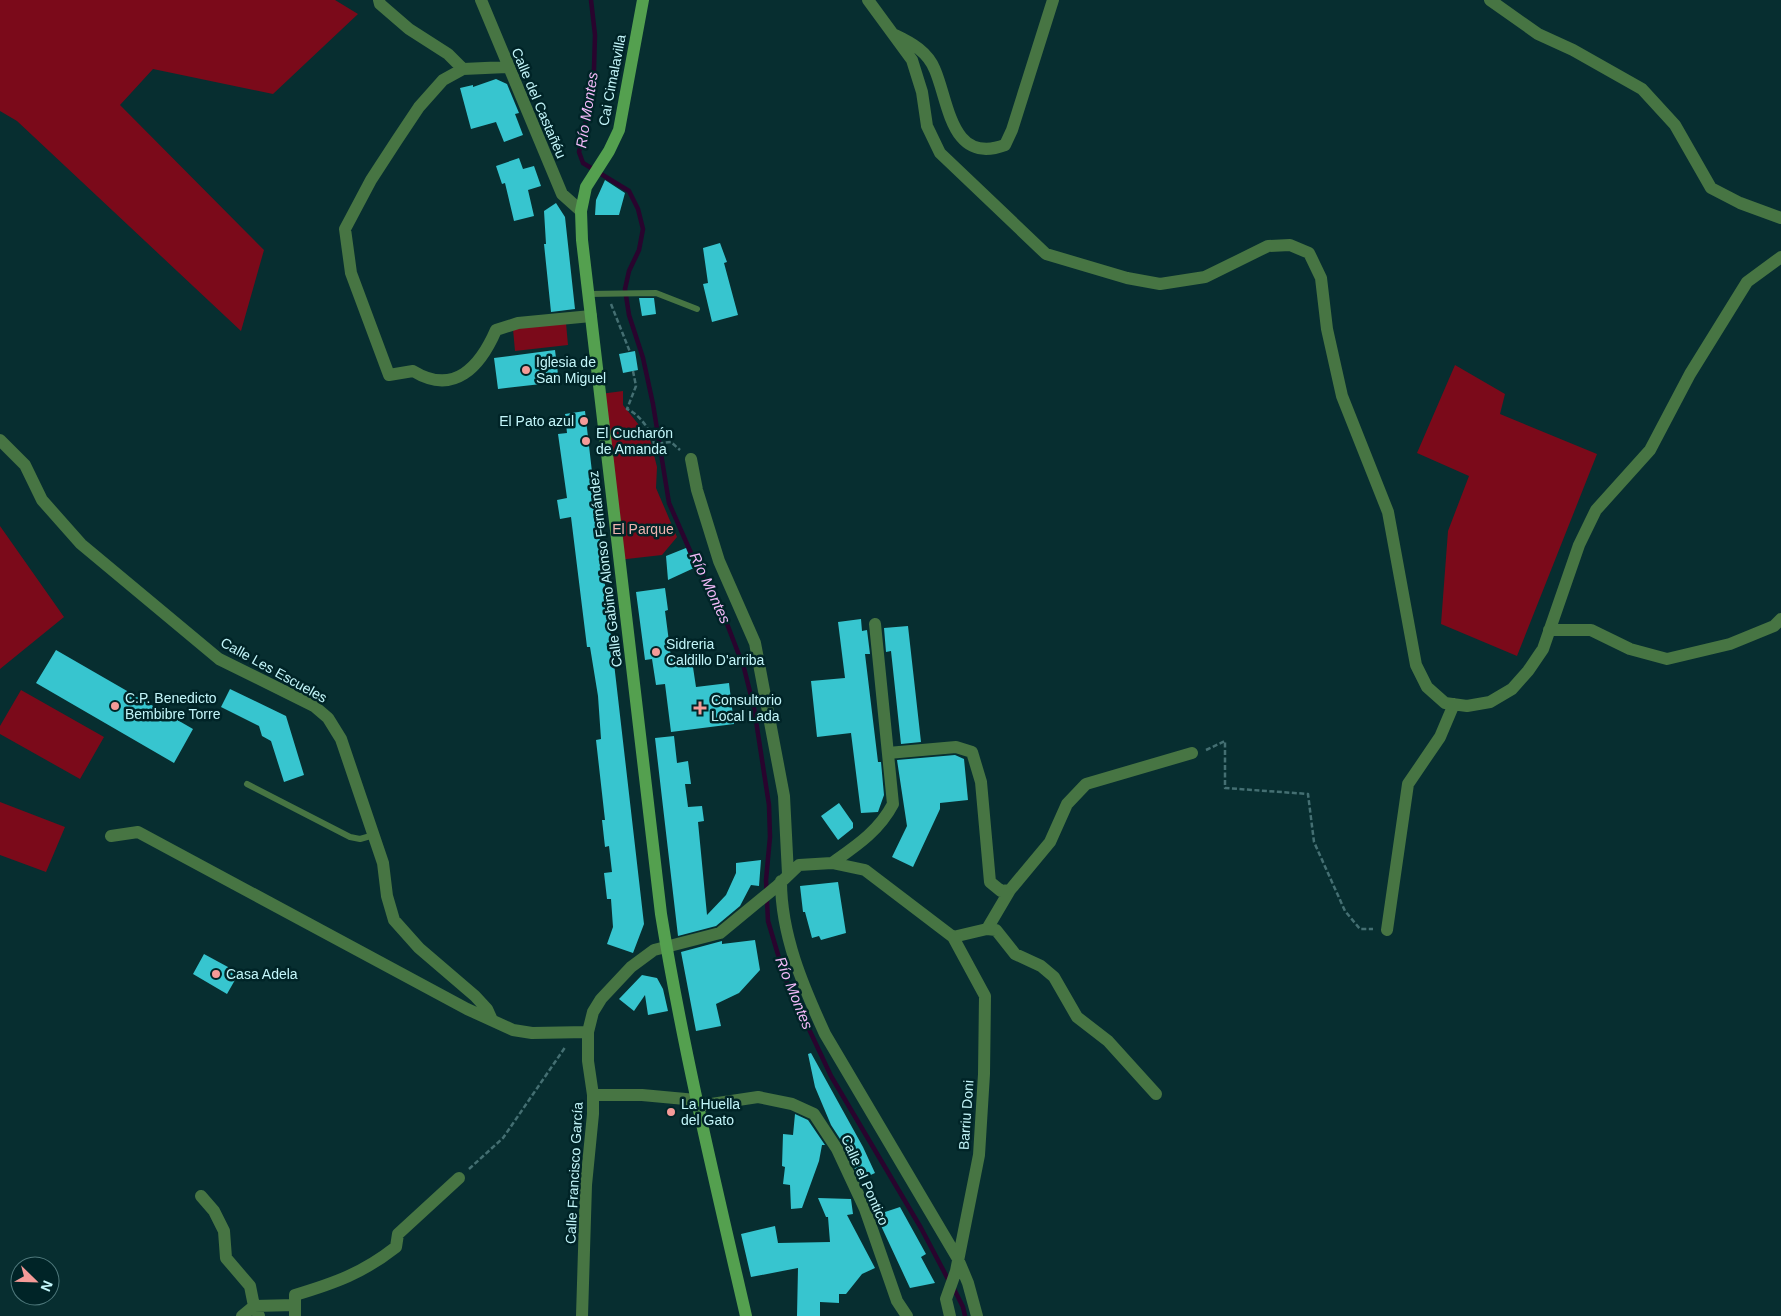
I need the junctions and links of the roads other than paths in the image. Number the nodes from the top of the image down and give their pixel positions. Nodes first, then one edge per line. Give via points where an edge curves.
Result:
1 (379, 0) edge
2 (480, 0) edge
3 (644, 0) edge
4 (868, 0) edge
5 (1053, 0) edge
6 (1490, 0) edge
7 (892, 33) junction
8 (507, 67) junction
9 (463, 69) junction
10 (586, 187) joint
11 (581, 211) junction
12 (1781, 218) edge
13 (1781, 257) edge
14 (588, 294) junction
15 (697, 309) dead end
16 (591, 316) junction
17 (0, 440) edge
18 (691, 459) dead end
19 (1781, 619) edge
20 (875, 624) dead end
21 (1549, 630) junction
22 (1454, 704) junction
23 (888, 753) junction
24 (1192, 753) road end
25 (247, 784) dead end
26 (111, 836) dead end
27 (374, 836) junction
28 (832, 864) junction
29 (782, 881) junction
30 (1010, 890) junction
31 (986, 929) junction
32 (1387, 930) road end
33 (953, 937) junction
34 (666, 947) junction
35 (492, 1020) junction
36 (588, 1032) junction
37 (1156, 1094) dead end
38 (593, 1096) junction
39 (697, 1103) junction
40 (459, 1178) road end
41 (201, 1196) dead end
42 (957, 1265) junction
43 (295, 1310) edge
44 (257, 1311) edge
45 (582, 1315) edge
46 (242, 1316) edge
47 (746, 1316) edge
48 (907, 1316) edge
49 (950, 1316) edge
50 (977, 1316) edge

1 - 9 street via 409,29 448,54
2 - 8 street, Calle del Castañéu
3 - 10 street, Cai Cimalavilla via 619,130
4 - 7 street
5 - 7 street via 1012,130 1005,145 993,149 976,148 958,134 947,113 935,69 911,42
6 - 12 street via 1538,34 1642,89 1675,125 1711,188
7 - 22 street via 912,60 922,92 927,126 940,153 1046,254 1127,278 1160,284 1205,277 1268,246 1290,245 1309,254 1321,278 1327,329 1342,396 1388,512 1416,665 1427,687 1445,703
8 - 9 street
8 - 11 street, Calle del Castañéu via 562,194
9 - 16 street via 443,80 419,107 371,180 345,229 352,273 389,375 413,371 428,380 446,381 472,367 488,349 496,330 518,323
10 - 11 street, Calle Gabino Alonso Fernández
11 - 14 street, Calle Gabino Alonso Fernández
13 - 21 street via 1747,282 1670,409 1650,450 1596,510
14 - 15 lane via 656,293
14 - 16 street, Calle Gabino Alonso Fernández
16 - 34 street, Calle Gabino Alonso Fernández
17 - 27 street, Calle Les Escueles via 25,465 42,500 81,544 219,659 314,706 328,718 341,739
18 - 29 street via 697,490 720,561 755,643 784,796
19 - 21 street via 1774,626 1730,644 1667,659 1630,649 1592,630
20 - 23 street
21 - 22 street via 1528,672 1512,689 1490,702 1467,706
22 - 32 street via 1440,737 1408,784
23 - 28 street via 893,804 884,820
23 - 30 street via 956,747 972,752 981,782 990,882 1001,891
24 - 30 street via 1086,784 1067,804 1050,842
25 - 27 lane via 350,837
26 - 35 street via 138,832
27 - 35 street, Calle Les Escueles via 383,863 394,920 418,948 475,996
28 - 29 street, Barriu Doni via 799,865
28 - 33 street, Barriu Doni via 865,870
29 - 34 street, Barriu Doni via 720,933
29 - 42 street via 781,906 790,946 808,998 825,1034
30 - 31 street
31 - 33 street
31 - 37 street via 996,930 1015,954 1041,966 1054,977 1077,1017 1108,1042
33 - 42 street, Barriu Doni via 985,996 978,1156
34 - 36 street, Calle Francisco García via 654,950 631,967 601,999 593,1012
34 - 39 street, Calle Gabino Alonso Fernández
35 - 36 street via 513,1030 532,1033
36 - 38 street, Calle Francisco García
38 - 39 street, Calle el Pontico via 642,1095
38 - 45 street, Calle Francisco García via 586,1185
39 - 47 street, Calle Gabino Alonso Fernández
39 - 48 street, Calle el Pontico via 758,1097 792,1104 814,1114 841,1158 865,1209 897,1301
40 - 43 street via 398,1234 396,1247 362,1272 295,1295
41 - 44 street via 214,1211 224,1231 226,1258 250,1286
42 - 49 street, Barriu Doni via 946,1299
42 - 50 street via 968,1283
43 - 44 street
44 - 46 street

